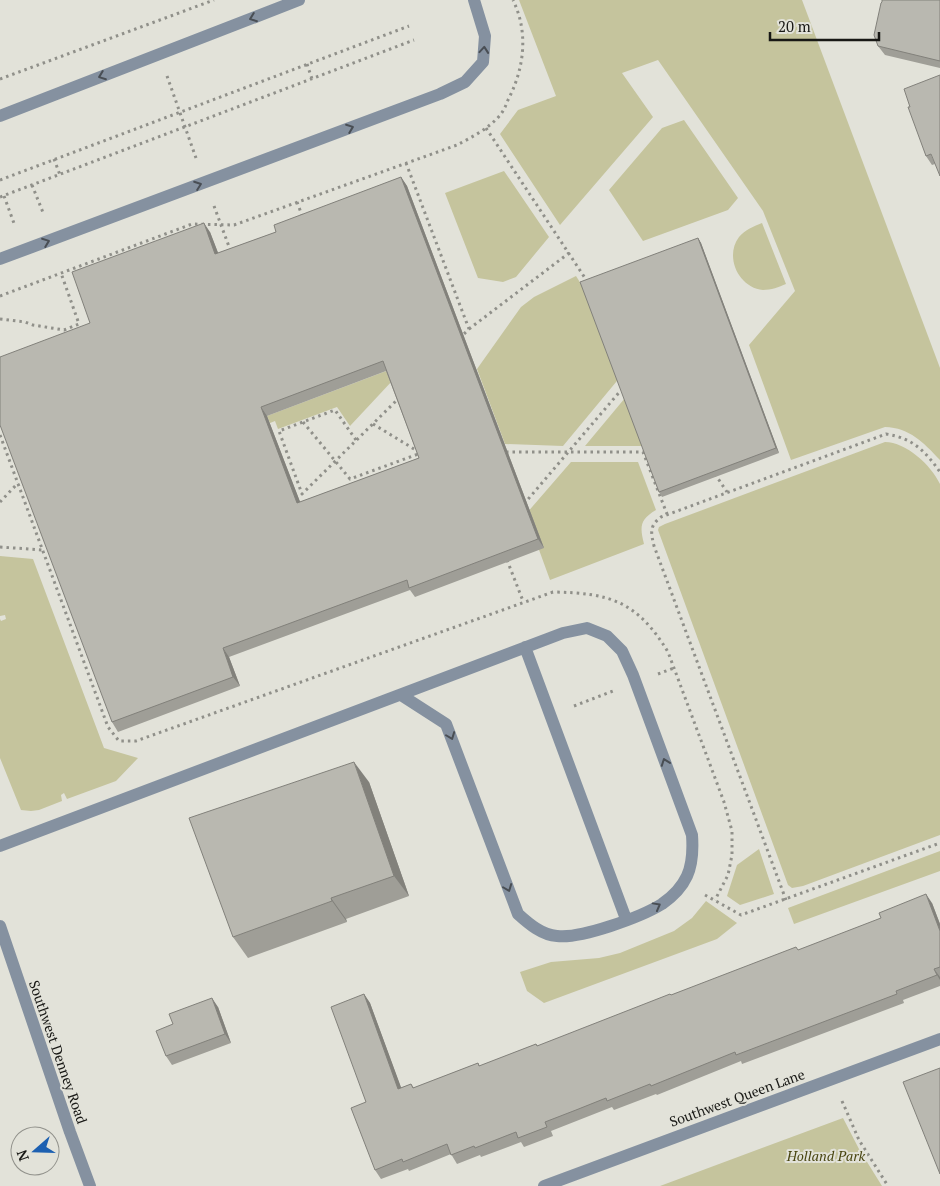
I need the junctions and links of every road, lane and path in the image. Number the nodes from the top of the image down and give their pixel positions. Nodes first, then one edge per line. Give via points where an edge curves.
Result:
1 (214, 0) edge
2 (299, 0) edge
3 (474, 0) edge
4 (513, 0) edge
5 (409, 26) dead end
6 (414, 40) dead end
7 (307, 64) junction
8 (0, 79) edge
9 (312, 79) junction
10 (0, 116) edge
11 (486, 128) junction
12 (54, 159) junction
13 (406, 163) junction
14 (60, 175) junction
15 (0, 180) edge
16 (32, 185) junction
17 (2, 196) edge
18 (53, 239) junction
19 (24, 250) junction
20 (569, 253) junction
21 (0, 259) edge
22 (61, 273) junction
23 (590, 285) edge
24 (0, 296) edge
25 (0, 319) edge
26 (72, 327) junction
27 (469, 329) junction
28 (75, 335) edge
29 (456, 342) edge
30 (624, 386) edge
31 (400, 396) edge
32 (303, 422) junction
33 (373, 424) junction
34 (0, 435) edge
35 (356, 440) junction
36 (498, 452) edge
37 (567, 452) junction
38 (643, 452) junction
39 (652, 452) edge
40 (421, 453) junction
41 (430, 453) edge
42 (335, 462) junction
43 (713, 471) edge
44 (940, 472) edge
45 (18, 484) junction
46 (727, 492) junction
47 (0, 502) edge
48 (523, 505) edge
49 (668, 514) junction
50 (0, 547) edge
51 (43, 550) junction
52 (504, 552) edge
53 (523, 601) junction
54 (525, 647) junction
55 (401, 695) junction
56 (940, 843) edge
57 (0, 846) edge
58 (683, 882) junction
59 (715, 900) junction
60 (786, 900) junction
61 (626, 919) junction
62 (0, 926) edge
63 (940, 1039) edge
64 (833, 1079) junction
65 (90, 1186) edge
66 (544, 1186) edge
67 (888, 1186) edge

1 - 8 path
2 -> 10 street
18 -> 3 street via 431,98 465,82 483,62 485,36
4 - 11 path via 522,27 523,59 501,115
5 - 7 path
6 - 9 path
7 - 9 path
7 - 12 path
9 - 14 path
11 - 13 path via 457,146
11 - 20 path
12 - 14 path
12 - 15 path
13 - 22 path via 234,225 192,224
13 - 27 path
14 - 16 path
16 - 17 path
16 - 18 path
17 - 19 path
19 -> 18 street
19 - 21 street
20 - 23 path
20 - 27 path
22 - 24 path
22 - 26 path via 79,324
25 - 26 path via 64,330
26 - 28 path
27 - 29 path
30 - 37 path
31 - 33 path
32 - 35 path via 335,410
32 - 42 path
32 - 42 path via 279,432 302,494
33 - 35 path
33 - 40 path
34 - 45 path
35 - 42 path
36 - 37 path
37 - 38 path
37 - 48 path
38 - 39 path
38 - 49 path
40 - 41 path
40 - 42 path via 350,479
43 - 46 path
44 - 46 path via 913,442 886,434
45 - 47 path
45 - 51 path
46 - 49 path
49 - 60 path via 654,522 651,533 654,546
50 - 51 path
51 - 53 path via 108,727 119,741 136,741
52 - 53 path
53 - 59 path via 553,592 597,594 621,603 656,632 668,652 732,831 728,875
54 - 55 street
58 -> 54 street via 693,857 692,835 622,651 607,636 587,628
54 - 61 street
55 - 57 street
55 -> 61 street via 446,724 518,914 532,927 556,936 582,935
56 - 60 path
58 - 59 path
61 -> 58 street via 662,904 678,891
59 - 60 path via 741,916
62 - 65 street, Southwest Denney Road
63 - 64 street, Southwest Queen Lane
64 - 66 street, Southwest Queen Lane
64 - 67 path via 851,1123

